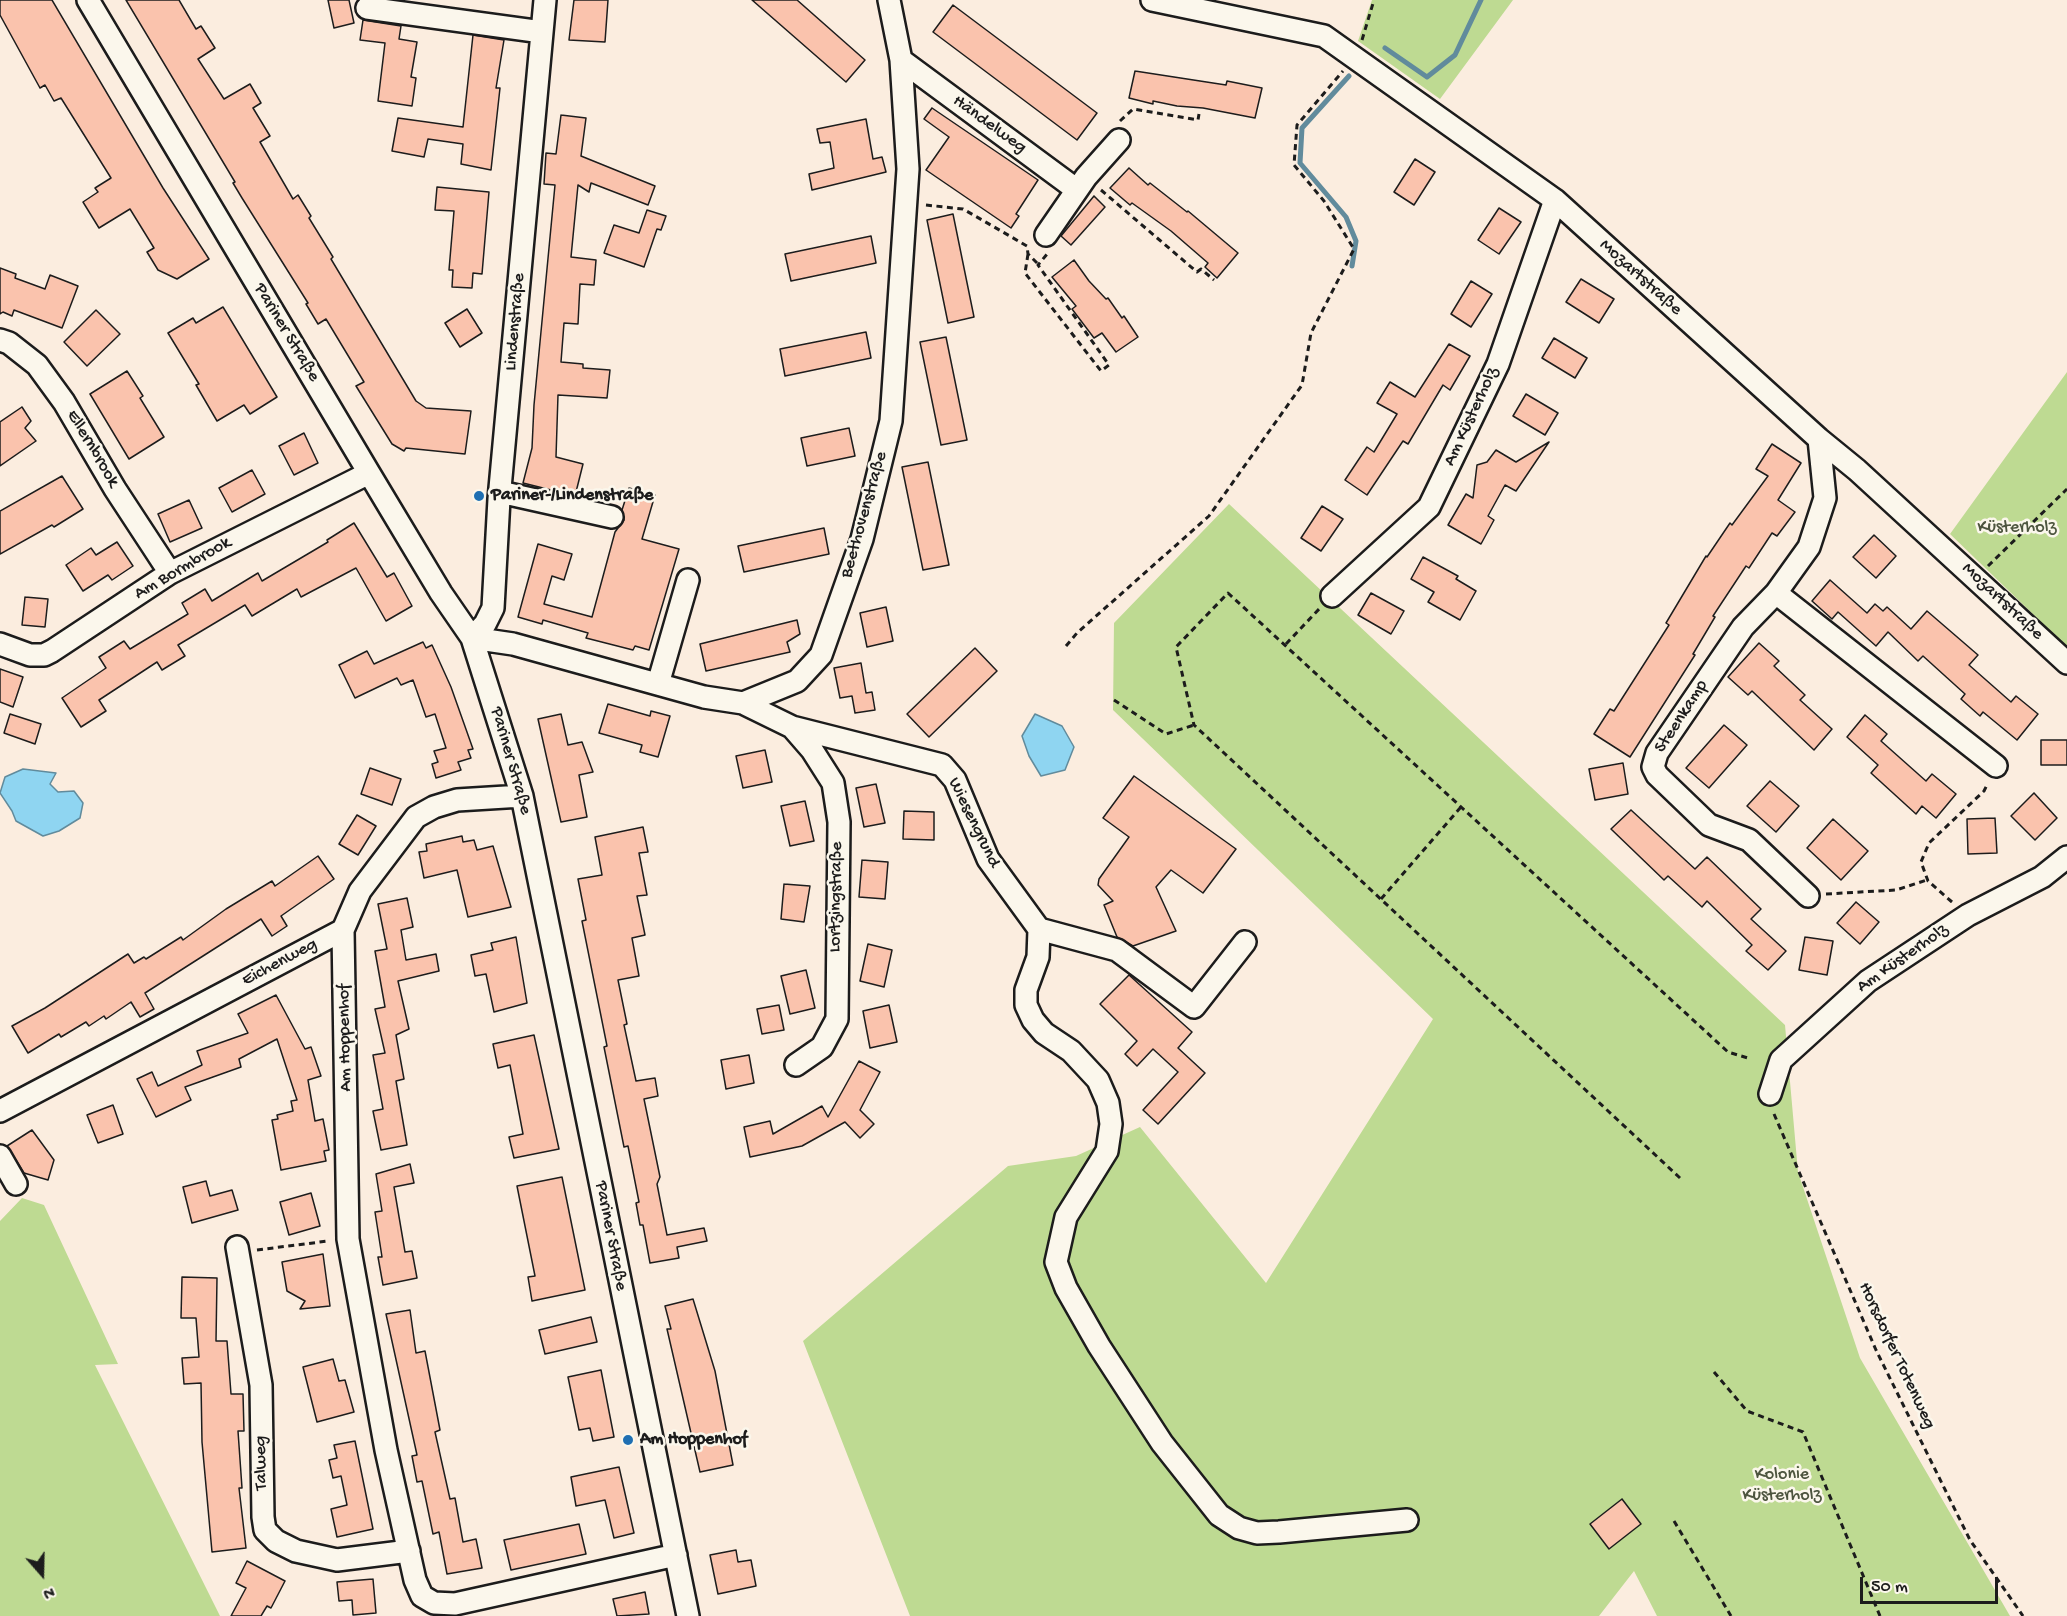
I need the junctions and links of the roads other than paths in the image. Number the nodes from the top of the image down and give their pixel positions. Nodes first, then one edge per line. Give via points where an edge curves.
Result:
1 (88, 0) edge
2 (545, 0) edge
3 (889, 0) edge
4 (1152, 0) edge
5 (1175, 3) edge
6 (367, 8) dead end
7 (542, 32) junction
8 (901, 60) junction
9 (1119, 140) road end
10 (1082, 183) junction
11 (1554, 200) junction
12 (1046, 235) road end
13 (0, 340) edge
14 (1819, 439) junction
15 (369, 473) junction
16 (500, 492) junction
17 (612, 517) dead end
18 (170, 573) junction
19 (688, 580) dead end
20 (1776, 593) junction
21 (1332, 596) road end
22 (472, 638) junction
23 (0, 644) edge
24 (2067, 663) edge
25 (658, 684) junction
26 (742, 703) junction
27 (792, 727) junction
28 (1996, 766) road end
29 (522, 796) junction
30 (2067, 857) edge
31 (1808, 896) road end
32 (1039, 929) junction
33 (343, 930) junction
34 (1245, 942) dead end
35 (796, 1065) dead end
36 (1770, 1094) road end
37 (0, 1111) edge
38 (0, 1156) edge
39 (16, 1184) dead end
40 (237, 1250) road end
41 (1407, 1520) dead end
42 (409, 1551) junction
43 (676, 1556) junction
44 (688, 1616) edge

1 - 15 street, Pariner Straße
2 - 7 street, Lindenstraße
3 - 8 street, Beethovenstraße
4 - 5 street, Mozartstraße
5 - 11 street, Mozartstraße via 1324,36
6 - 7 street
7 - 16 street, Lindenstraße
8 - 10 street, Händelweg
8 - 26 street, Beethovenstraße via 908,168 891,421 862,539 821,655 797,681
9 - 10 street
10 - 12 street
11 - 14 street, Mozartstraße
11 - 21 street, Am Küsterholz via 1498,364 1429,507
13 - 18 street, Ellernbrook via 37,365 64,402
14 - 20 street, Steenkamp via 1825,498 1820,519 1809,547
14 - 24 street, Mozartstraße
15 - 18 street, Am Bormbrook
15 - 22 street, Pariner Straße
16 - 17 street
16 - 22 street, Lindenstraße via 493,608
18 - 23 street, Am Bormbrook via 44,655 30,655
19 - 25 street
20 - 28 street
20 - 31 street, Steenkamp via 1743,627 1657,753 1653,767 1657,776 1709,825 1749,840
22 - 25 street via 513,644
22 - 29 street, Pariner Straße
25 - 26 street
26 - 27 street, Wiesengrund
27 - 32 street, Wiesengrund via 942,765 955,780 988,859
27 - 35 street, Lortzingstraße via 833,783 839,822 837,1019 822,1047
29 - 33 street via 457,800 416,817 360,891
29 - 43 street, Pariner Straße
30 - 36 street, Am Küsterholz via 2042,877 1968,915 1868,981 1781,1060
32 - 34 street via 1118,950 1194,1007
32 - 41 street via 1038,957 1026,990 1026,1005 1044,1033 1071,1051 1098,1080 1108,1103 1111,1124 1107,1150 1066,1217 1056,1262 1099,1346 1162,1443 1219,1515 1239,1528 1257,1533 1280,1532
33 - 37 street, Eichenweg
33 - 42 street, Am Hoppenhof via 348,1239 386,1450
38 - 39 street
40 - 42 street, Talweg via 261,1385 266,1530 276,1541 316,1557 337,1560
42 - 43 street, Am Hoppenhof via 422,1596 434,1603 455,1604
43 - 44 street, Pariner Straße

